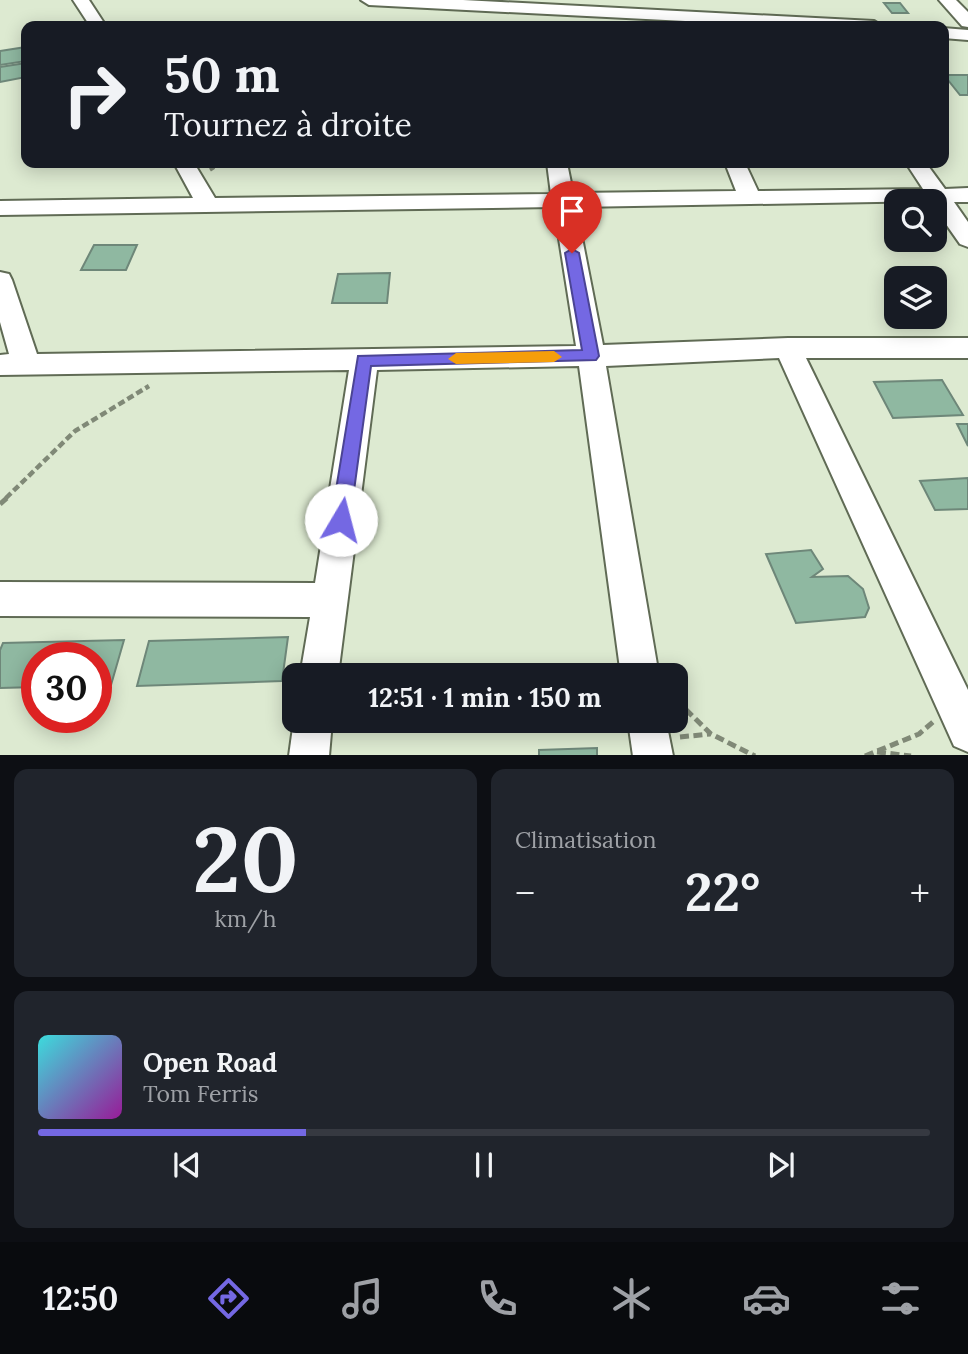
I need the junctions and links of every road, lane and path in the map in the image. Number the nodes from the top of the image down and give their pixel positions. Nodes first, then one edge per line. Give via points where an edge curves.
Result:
1 (81, 0) edge
2 (369, 0) edge
3 (947, 0) edge
4 (399, 1) edge
5 (532, 5) edge
6 (818, 19) edge
7 (95, 21) edge
8 (676, 21) edge
9 (968, 22) edge
10 (949, 33) edge
11 (968, 35) edge
12 (187, 168) edge
13 (558, 168) edge
14 (737, 168) edge
15 (919, 168) edge
16 (933, 189) edge
17 (968, 195) edge
18 (947, 196) edge
19 (884, 197) edge
20 (750, 200) junction
21 (563, 202) junction
22 (208, 206) junction
23 (0, 208) edge
24 (947, 209) edge
25 (968, 239) edge
26 (0, 280) edge
27 (788, 348) junction
28 (968, 348) edge
29 (591, 356) junction
30 (192, 360) junction
31 (364, 360) junction
32 (13, 364) edge
33 (0, 504) edge
34 (0, 599) edge
35 (329, 600) junction
36 (321, 663) edge
37 (638, 663) edge
38 (688, 712) edge
39 (961, 717) edge
40 (312, 733) edge
41 (649, 733) edge
42 (875, 752) junction
43 (309, 755) edge
44 (653, 755) edge
45 (755, 755) edge
46 (865, 755) edge
47 (911, 755) edge

1 - 7 street
2 - 4 street
3 - 9 street
4 - 5 street
5 - 8 street
6 - 8 street
10 - 11 street
12 - 22 street
13 - 21 street
14 - 20 street
15 - 16 street
17 - 18 street
19 - 20 street
20 - 21 street
21 - 22 street
21 - 29 street
22 - 23 street
24 - 25 street
26 - 32 street
27 - 28 street
27 - 29 street
27 - 39 street
29 - 31 street
29 - 37 street
30 - 31 street
30 - 32 street
30 - 33 path via 75,431
31 - 35 street
34 - 35 street
35 - 36 street
38 - 45 path via 711,734
39 - 42 path
40 - 43 street
41 - 44 street
42 - 46 path
42 - 47 path

